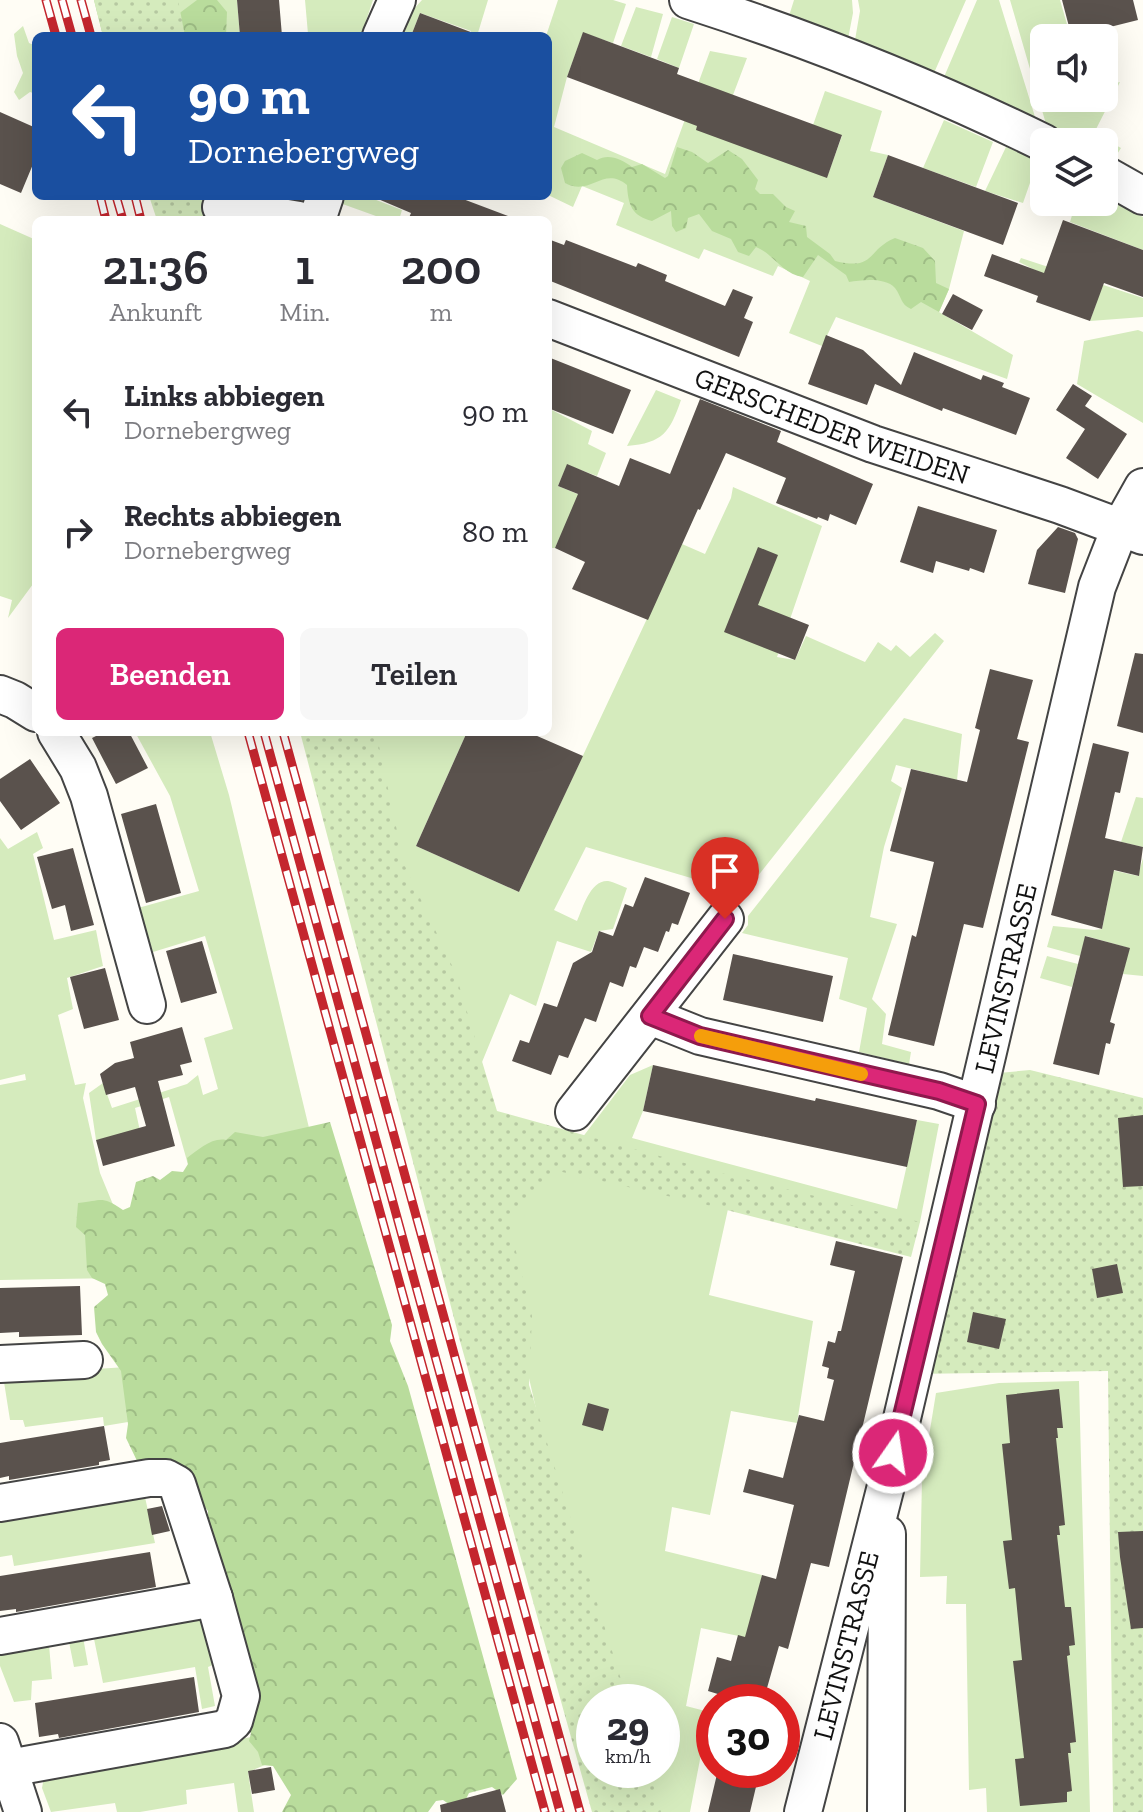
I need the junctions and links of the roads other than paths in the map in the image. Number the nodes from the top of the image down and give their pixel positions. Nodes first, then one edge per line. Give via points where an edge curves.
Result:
1 (397, 0) edge
2 (688, 0) edge
3 (383, 32) edge
4 (1030, 137) edge
5 (1118, 182) edge
6 (1143, 196) edge
7 (221, 207) dead end
8 (275, 216) edge
9 (552, 320) edge
10 (1143, 487) edge
11 (1132, 532) edge
12 (0, 694) edge
13 (32, 711) edge
14 (58, 736) edge
15 (725, 919) dead end
16 (147, 1005) dead end
17 (650, 1016) junction
18 (977, 1104) junction
19 (574, 1112) dead end
20 (84, 1360) dead end
21 (0, 1364) edge
22 (888, 1478) junction
23 (0, 1503) edge
24 (214, 1598) junction
25 (0, 1636) edge
26 (4, 1755) edge
27 (23, 1812) edge
28 (803, 1812) edge
29 (886, 1812) edge

1 - 3 street
2 - 4 street via 875,69
5 - 6 street
7 - 8 street
9 - 11 street, GERSCHEDER WEIDEN via 873,444
10 - 11 street, LEVINSTRASSE
11 - 18 street, LEVINSTRASSE via 1097,587
12 - 13 street
14 - 16 street via 89,796
15 - 17 street
17 - 18 street via 700,1036
17 - 19 street
18 - 22 street, LEVINSTRASSE
20 - 21 street
22 - 28 street, LEVINSTRASSE
22 - 29 street, LEVINSTRASSE
23 - 24 street via 166,1478 177,1484
24 - 25 street
24 - 26 street via 241,1696 234,1721 225,1729
26 - 27 street

